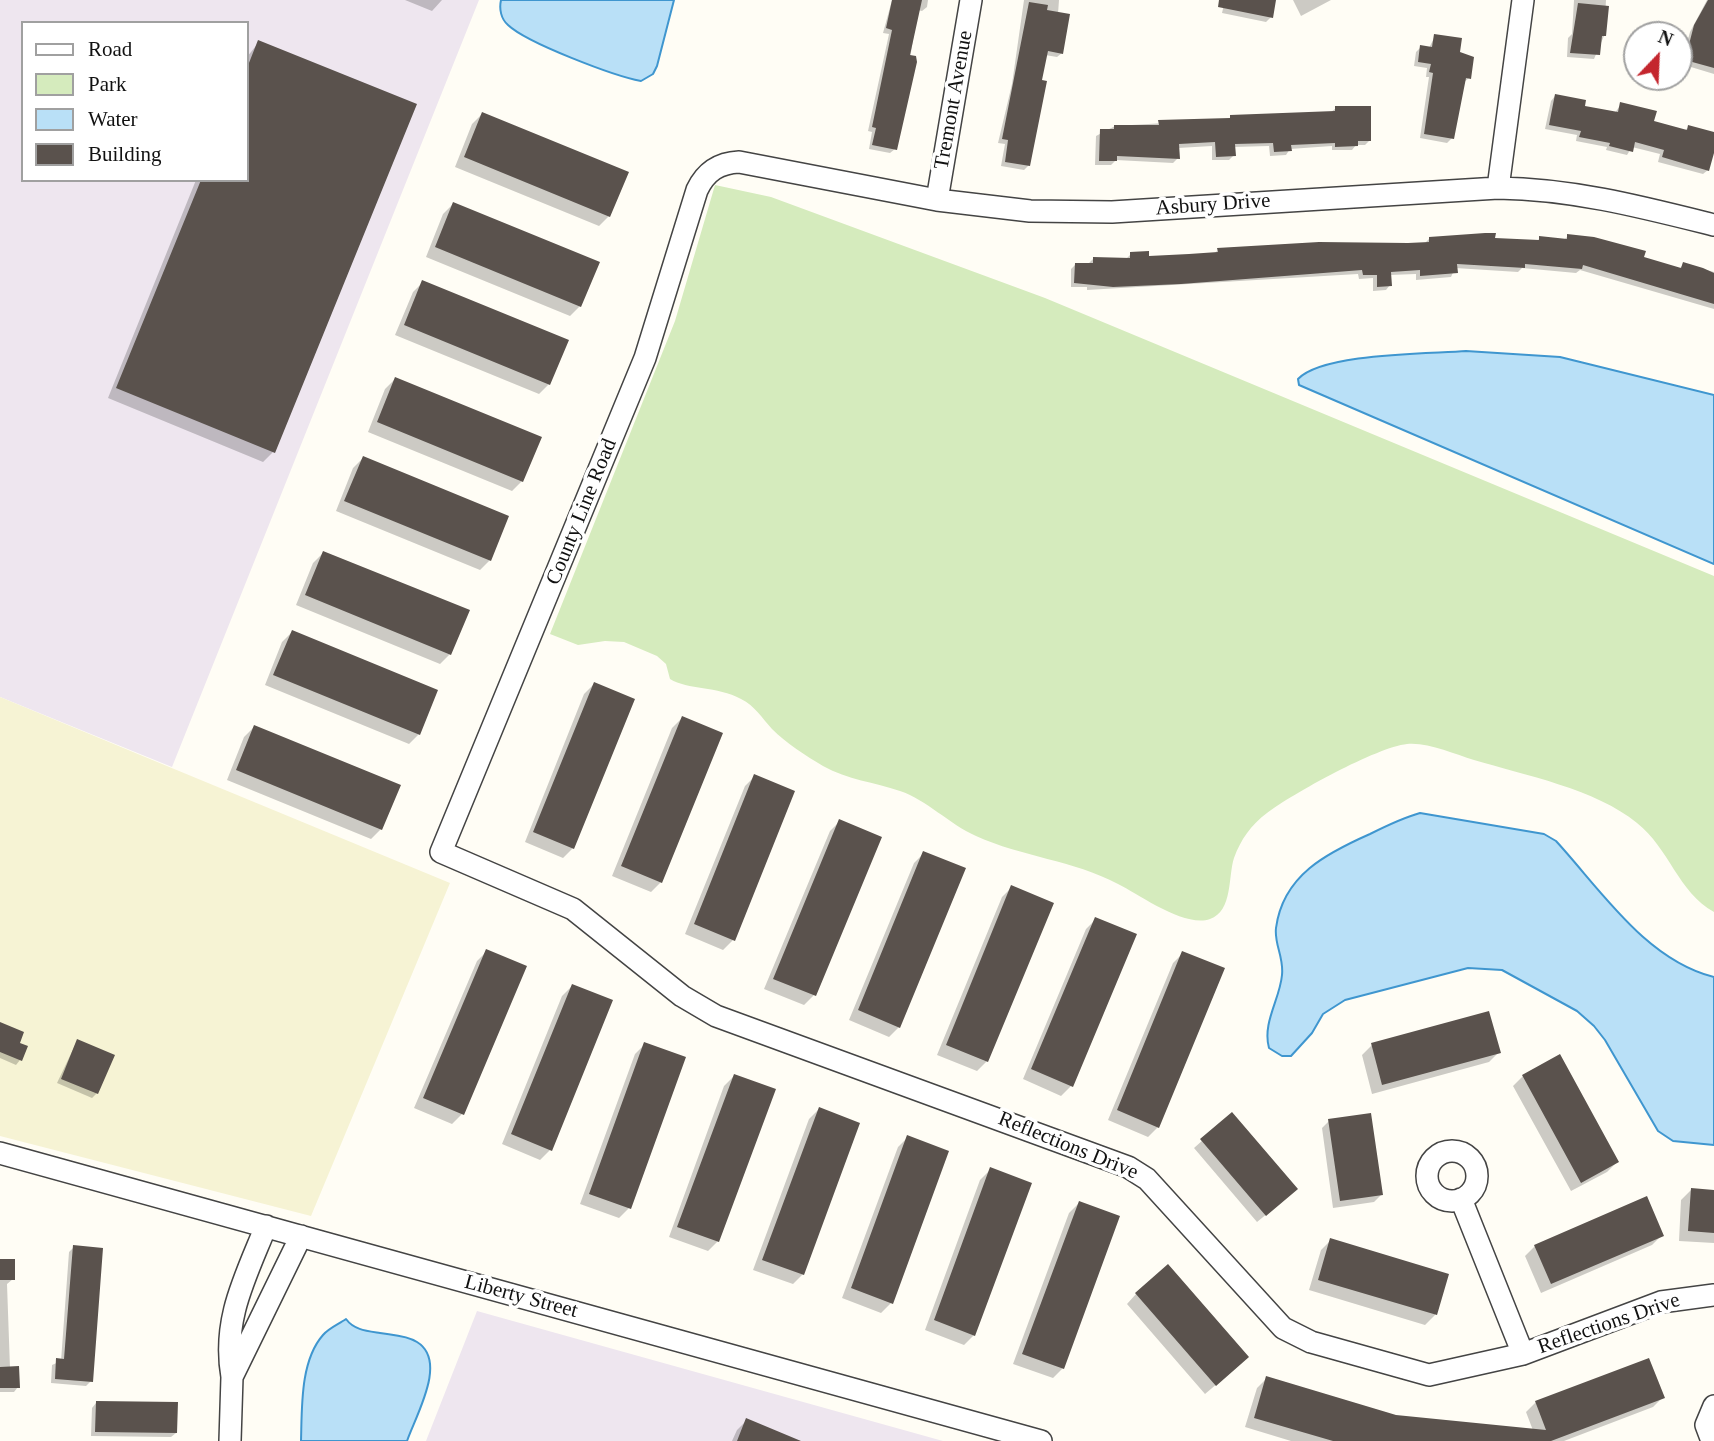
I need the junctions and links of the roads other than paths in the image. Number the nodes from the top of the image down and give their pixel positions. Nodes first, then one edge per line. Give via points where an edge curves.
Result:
1 (971, 0) edge
2 (1524, 0) edge
3 (713, 169) joint
4 (1498, 188) junction
5 (937, 200) junction
6 (1714, 226) edge
7 (441, 852) joint
8 (0, 1153) edge
9 (1461, 1199) dead end
10 (266, 1226) junction
11 (301, 1236) junction
12 (1714, 1295) edge
13 (1523, 1354) junction
14 (232, 1377) junction
15 (1714, 1406) edge
16 (230, 1441) edge
17 (1041, 1441) edge
18 (1712, 1441) edge

1 - 5 street, Tremont Avenue
2 - 4 street
3 - 5 street, Asbury Drive via 739,162
3 - 7 street, County Line Road via 697,190 645,358
4 - 5 street, Asbury Drive via 1112,212 1030,211
4 - 6 street, Asbury Drive via 1594,195
7 - 13 street, Reflections Drive via 573,909 682,996 716,1016 1128,1167 1147,1179 1259,1306 1296,1336 1429,1375
8 - 10 street, Liberty Street
9 - 13 street
10 - 11 street, Liberty Street
10 - 14 street via 233,1313 227,1350
11 - 14 street
11 - 17 street, Liberty Street
12 - 13 street, Reflections Drive via 1661,1301
14 - 16 street
15 - 18 street via 1706,1425

